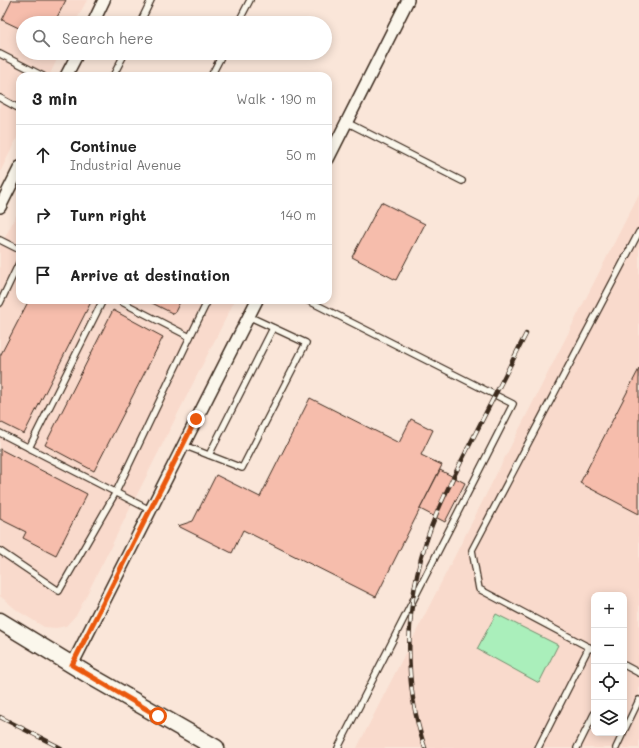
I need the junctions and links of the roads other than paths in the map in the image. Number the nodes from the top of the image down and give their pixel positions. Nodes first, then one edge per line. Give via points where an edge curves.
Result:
1 (104, 0) edge
2 (152, 0) edge
3 (250, 0) edge
4 (408, 0) edge
5 (96, 16) edge
6 (144, 16) edge
7 (242, 16) edge
8 (0, 54) edge
9 (74, 60) edge
10 (121, 60) edge
11 (219, 60) edge
12 (35, 72) edge
13 (68, 72) edge
14 (115, 72) edge
15 (213, 72) edge
16 (0, 98) edge
17 (16, 106) edge
18 (346, 122) junction
19 (332, 151) edge
20 (16, 175) edge
21 (462, 181) dead end
22 (0, 207) edge
23 (639, 232) edge
24 (0, 240) edge
25 (16, 248) edge
26 (16, 269) edge
27 (0, 303) edge
28 (102, 304) edge
29 (126, 304) edge
30 (206, 304) edge
31 (254, 304) edge
32 (315, 304) edge
33 (248, 316) junction
34 (274, 328) junction
35 (190, 337) junction
36 (0, 433) edge
37 (183, 444) junction
38 (30, 448) junction
39 (209, 455) junction
40 (116, 492) junction
41 (150, 510) junction
42 (0, 551) edge
43 (0, 621) edge
44 (591, 647) edge
45 (591, 650) edge
46 (72, 665) junction
47 (627, 667) edge
48 (639, 674) edge
49 (639, 700) edge
50 (591, 720) edge
51 (627, 724) edge
52 (621, 736) edge
53 (216, 748) edge
54 (338, 748) edge
55 (538, 748) edge
56 (577, 748) edge
57 (616, 748) edge

1 - 5 street
2 - 6 lane
3 - 7 lane
4 - 18 street
8 - 12 lane
9 - 13 street
10 - 14 lane
11 - 15 lane
16 - 17 lane
18 - 19 street
18 - 21 lane
20 - 22 street
23 - 44 lane via 472,550 479,589
24 - 25 lane
26 - 27 lane
28 - 38 lane
29 - 35 lane
30 - 35 lane
31 - 33 street
32 - 54 lane via 513,404
33 - 34 lane
33 - 37 street
34 - 39 lane
34 - 39 lane via 306,343 242,468
35 - 40 lane
36 - 38 lane
37 - 39 lane
37 - 41 street
38 - 40 lane
40 - 41 lane
40 - 42 lane via 59,591
41 - 46 street
43 - 46 main road
45 - 55 lane
46 - 53 main road
47 - 48 lane
49 - 51 lane
50 - 56 lane
52 - 57 lane

